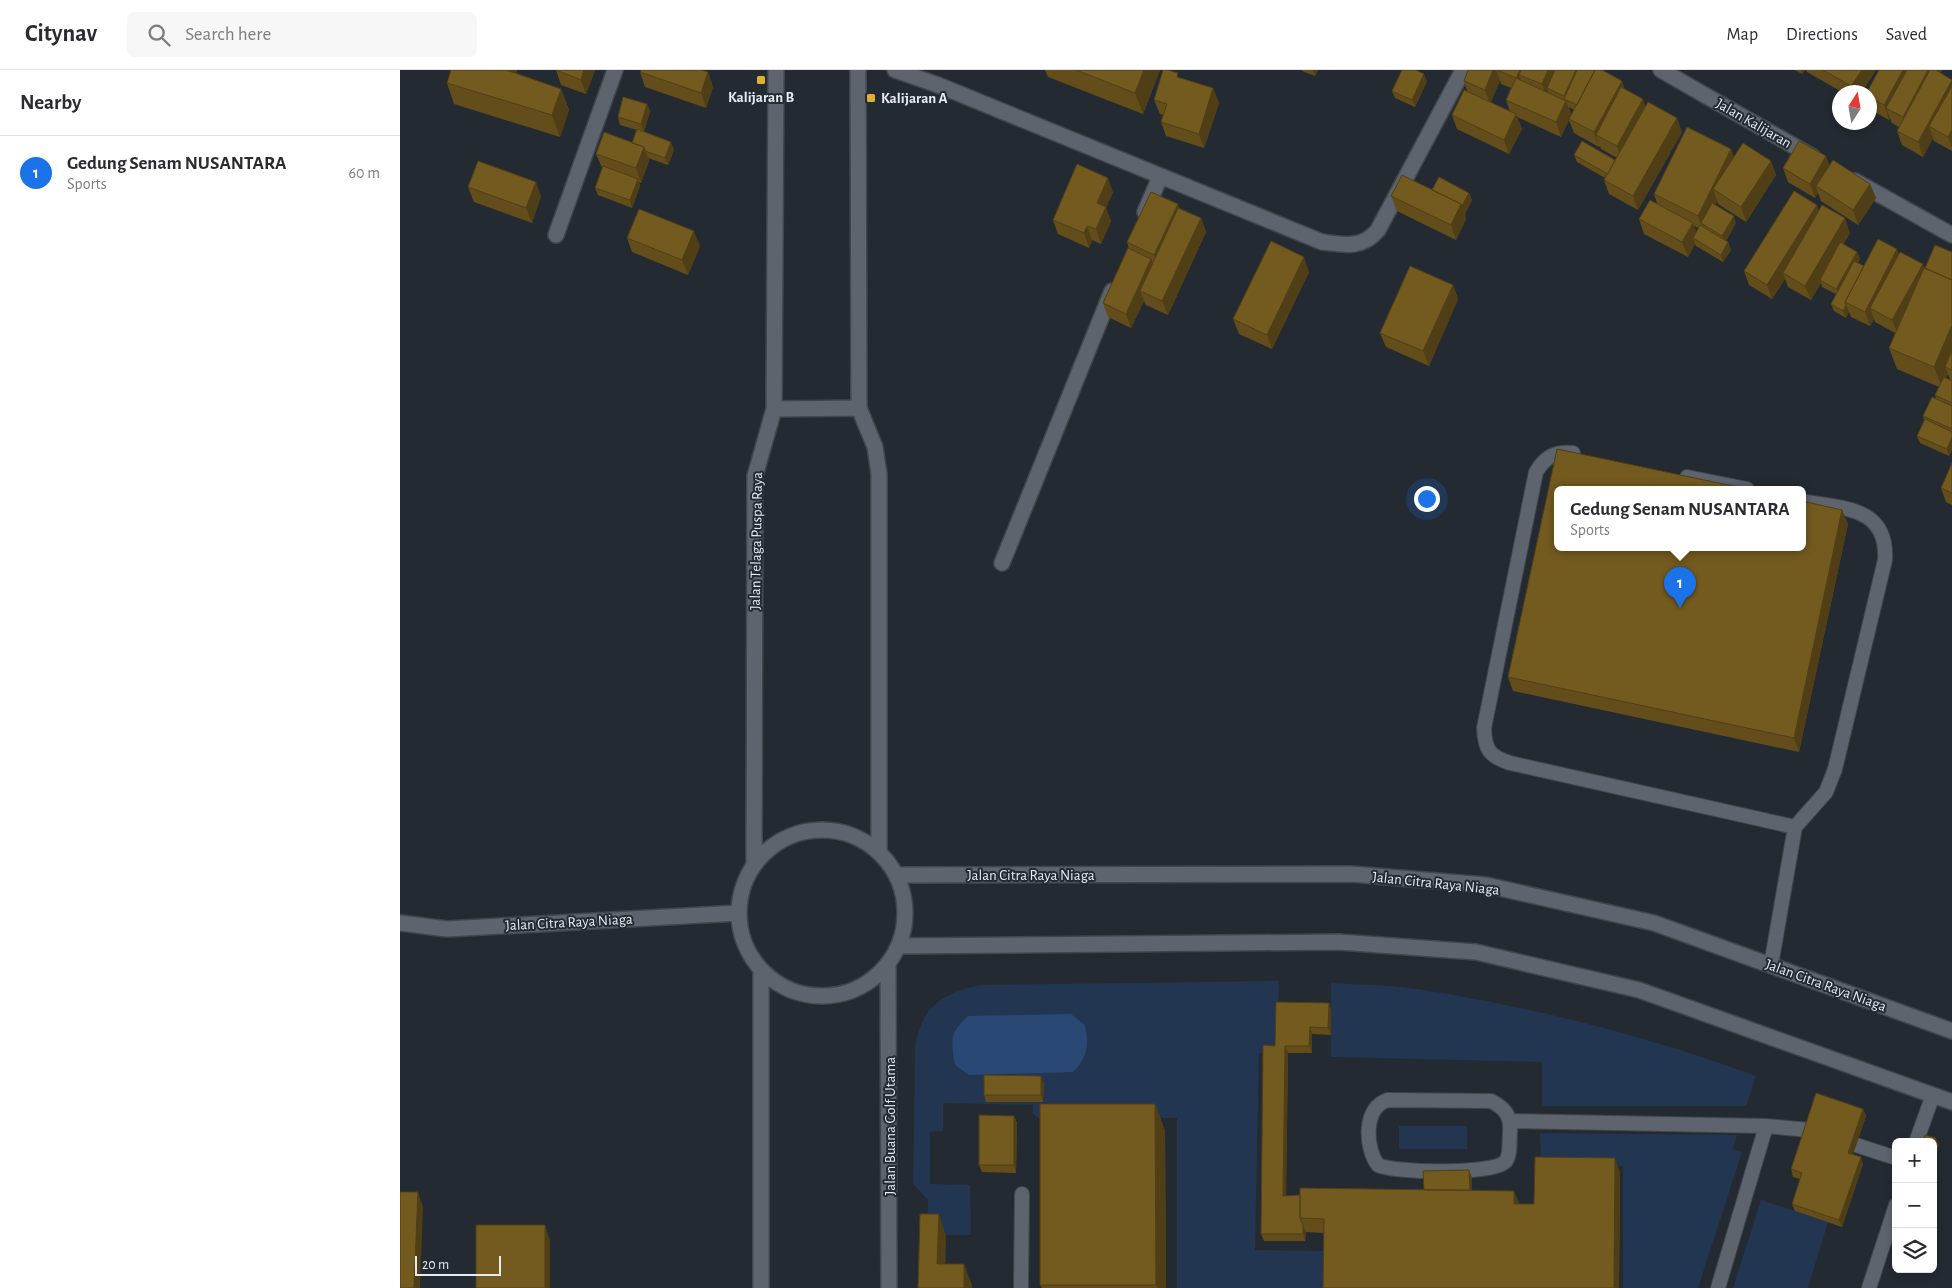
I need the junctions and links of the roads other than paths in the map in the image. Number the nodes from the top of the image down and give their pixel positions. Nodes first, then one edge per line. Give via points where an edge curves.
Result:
1 (615, 70) edge
2 (776, 70) edge
3 (858, 70) edge
4 (895, 70) edge
5 (1463, 70) edge
6 (1661, 70) edge
7 (1823, 163) edge
8 (1840, 172) edge
9 (1160, 178) junction
10 (1140, 223) edge
11 (556, 235) dead end
12 (1952, 235) edge
13 (1118, 278) edge
14 (859, 408) junction
15 (774, 409) junction
16 (1582, 455) edge
17 (1670, 473) edge
18 (1733, 486) edge
19 (1806, 502) edge
20 (1002, 563) dead end
21 (1795, 827) junction
22 (879, 852) junction
23 (754, 865) junction
24 (897, 876) junction
25 (739, 913) junction
26 (400, 923) edge
27 (899, 946) junction
28 (888, 965) junction
29 (1771, 965) junction
30 (761, 970) junction
31 (1952, 1031) edge
32 (1933, 1095) junction
33 (1952, 1102) edge
34 (1510, 1121) junction
35 (1766, 1126) junction
36 (1809, 1130) edge
37 (1917, 1138) edge
38 (1856, 1145) dead end
39 (1892, 1157) edge
40 (1022, 1194) dead end
41 (1892, 1217) edge
42 (761, 1288) edge
43 (889, 1288) edge
44 (1021, 1288) edge
45 (1718, 1288) edge
46 (1869, 1288) edge

1 - 11 street
2 - 15 street, Jalan Telaga Puspa Raya
3 - 14 street
4 - 9 street
5 - 9 street via 1378,230 1361,243 1345,246 1322,242
6 - 7 street, Jalan Kalijaran
8 - 12 street
9 - 10 street
13 - 20 street
14 - 15 street
14 - 22 street via 875,447 879,474
15 - 23 street, Jalan Telaga Puspa Raya via 755,476
16 - 21 lane via 1560,452 1542,463 1536,472 1484,728 1488,750 1495,758 1510,763
17 - 18 lane
19 - 21 lane via 1859,513 1871,519 1882,532 1886,546 1836,769 1826,792
21 - 29 lane
22 - 23 street via 852,836 814,830 791,836 771,848
22 - 24 street
23 - 25 street via 741,896
24 - 27 street via 905,898 906,922
24 - 29 street, Jalan Citra Raya Niaga via 1351,874 1486,885 1654,923
25 - 26 street, Jalan Citra Raya Niaga via 447,929
25 - 30 street via 749,953
27 - 28 street
27 - 32 street via 1339,942 1476,952 1639,990
28 - 30 street via 871,981 850,992 826,996 802,994
28 - 43 street, Jalan Buana Golf Utama
29 - 31 street, Jalan Citra Raya Niaga
30 - 42 street
32 - 33 street
32 - 37 lane
34 - 34 lane via 1509,1154 1505,1162 1491,1169 1386,1169 1378,1165 1370,1149 1372,1110 1380,1102 1388,1100 1491,1101 1504,1109
34 - 35 lane
35 - 36 lane
35 - 45 lane
38 - 39 lane
40 - 44 lane
41 - 46 lane

